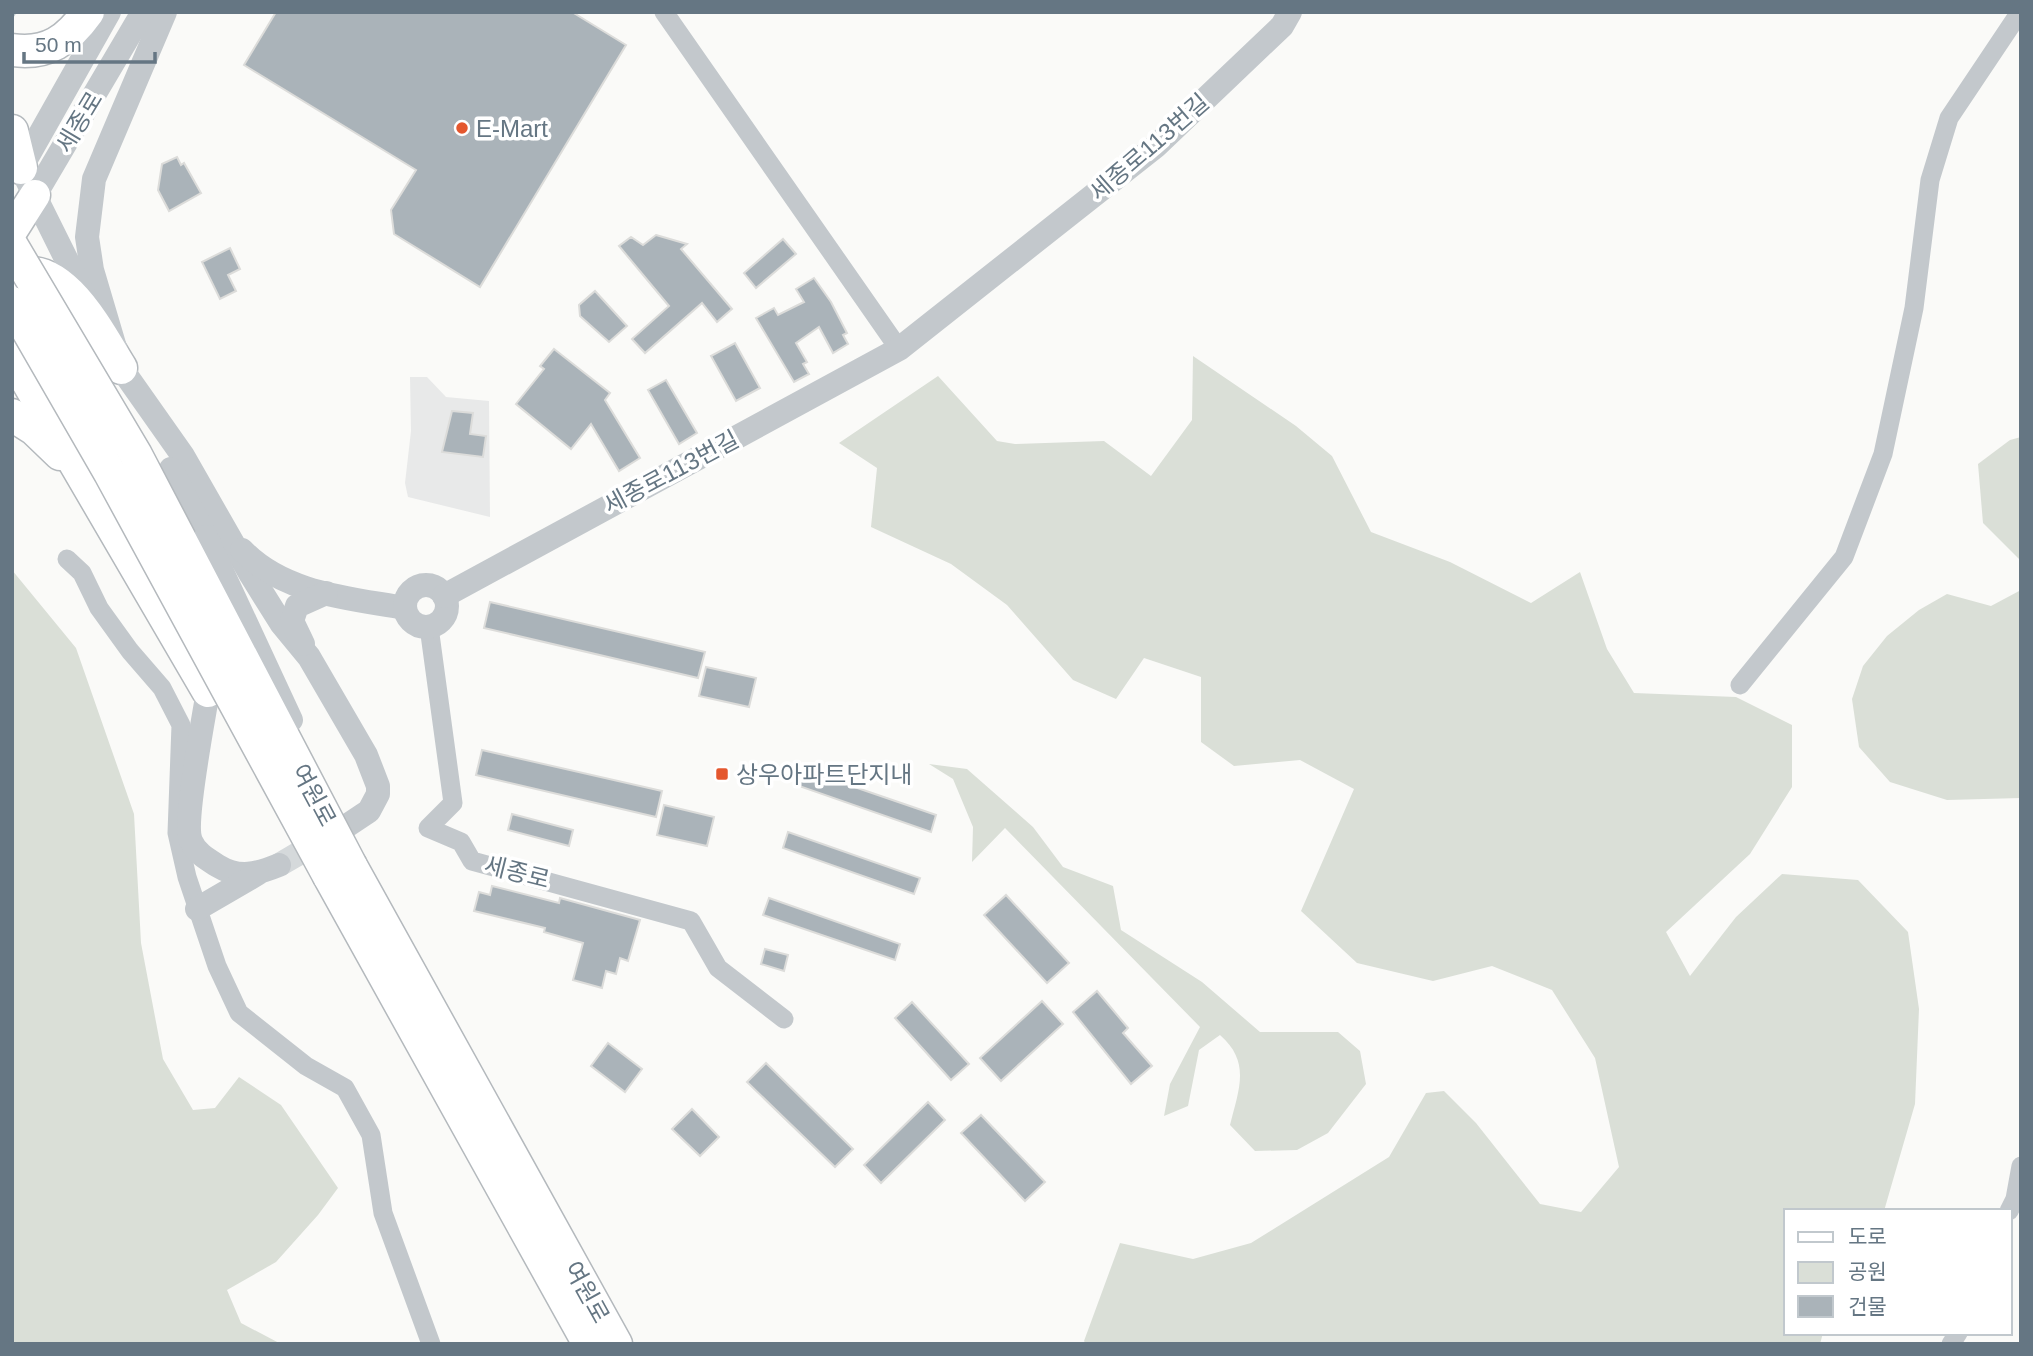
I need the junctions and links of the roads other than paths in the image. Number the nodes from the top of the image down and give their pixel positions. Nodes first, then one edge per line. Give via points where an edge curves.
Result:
1 (88, 12) edge
2 (109, 12) edge
3 (143, 12) edge
4 (165, 12) edge
5 (664, 12) edge
6 (1290, 12) edge
7 (2020, 12) edge
8 (12, 50) edge
9 (12, 131) edge
10 (23, 182) edge
11 (12, 231) edge
12 (12, 246) edge
13 (12, 277) edge
14 (12, 303) edge
15 (12, 345) edge
16 (899, 349) junction
17 (12, 355) edge
18 (121, 368) junction
19 (41, 403) junction
20 (12, 415) edge
21 (104, 509) junction
22 (215, 535) junction
23 (67, 559) dead end
24 (326, 593) junction
25 (444, 596) junction
26 (405, 608) junction
27 (429, 627) junction
28 (309, 657) junction
29 (1740, 685) dead end
30 (208, 691) junction
31 (348, 825) tunnel mouth
32 (189, 839) junction
33 (187, 877) junction
34 (333, 879) junction
35 (197, 909) junction
36 (783, 1019) dead end
37 (2021, 1166) edge
38 (2010, 1209) edge
39 (431, 1344) edge
40 (589, 1344) edge
41 (616, 1344) edge

1 - 8 highway via 56,46
2 - 10 street
3 - 10 street, 세종로
4 - 18 street via 94,179 88,206 92,270
5 - 16 street
6 - 16 street, 세종로113번길 via 1282,26 1156,146
7 - 29 street via 1949,118 1930,180 1914,308 1883,454 1843,557
9 - 10 highway
10 - 11 main road, 세종로
10 - 18 street
12 - 34 highway, 여원로, bridge via 136,455
13 - 18 highway via 36,272 58,282 75,299
14 - 34 highway, 여원로, bridge
15 - 19 highway
16 - 25 street, 세종로113번길
17 - 19 highway
18 - 22 street
19 - 21 highway
20 - 21 highway via 57,450
21 - 30 highway
22 - 24 street via 281,579
22 - 28 street
22 - 34 street, bridge via 345,838
23 - 33 street via 82,573 99,608 130,651 162,688 181,725 177,833
24 - 26 street
24 - 28 street via 297,606 292,621
25 - 26 street via 433,587 420,586 409,595
25 - 27 street via 445,615
26 - 27 street via 411,620
27 - 36 street, 세종로 via 453,803 428,828 461,842 472,861 691,921 718,968
28 - 31 street via 343,710 378,786 375,804
30 - 32 street
30 - 34 highway
32 - 33 street
32 - 35 street via 198,853 230,874 268,870
33 - 35 street
34 - 40 highway, 여원로
34 - 41 highway, 여원로
35 - 39 street via 239,1013 306,1066 345,1088 370,1135 383,1213
37 - 38 street

